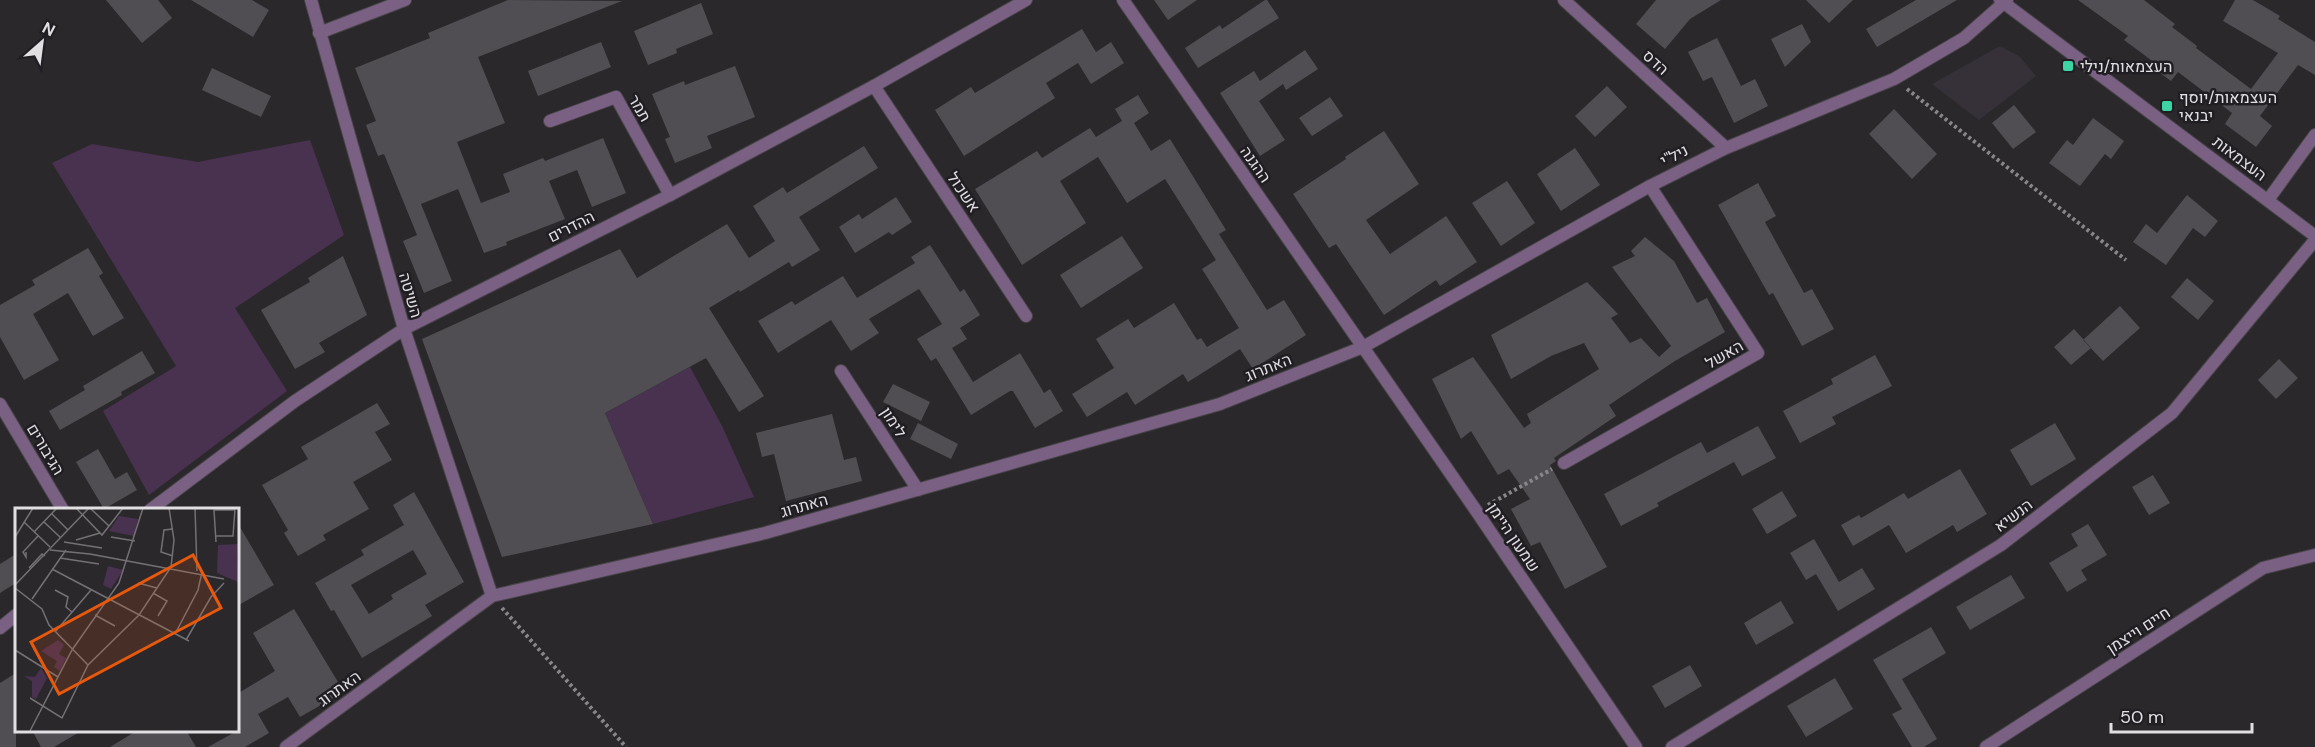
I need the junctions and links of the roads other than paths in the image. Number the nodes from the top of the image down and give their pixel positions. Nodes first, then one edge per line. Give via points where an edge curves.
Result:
1 (311, 0) edge
2 (405, 0) edge
3 (1026, 0) edge
4 (1123, 0) edge
5 (1564, 0) edge
6 (2004, 1) edge
7 (319, 33) junction
8 (874, 86) junction
9 (550, 122) dead end
10 (2315, 135) edge
11 (1726, 148) junction
12 (1650, 186) junction
13 (670, 195) junction
14 (2268, 200) junction
15 (2315, 238) edge
16 (1026, 316) dead end
17 (404, 329) junction
18 (1362, 347) junction
19 (842, 371) dead end
20 (0, 404) edge
21 (1564, 463) road end
22 (918, 490) junction
23 (62, 508) edge
24 (153, 508) edge
25 (2315, 555) edge
26 (492, 596) junction
27 (15, 616) edge
28 (0, 628) edge
29 (286, 747) edge
30 (1636, 747) edge
31 (1672, 747) edge
32 (1986, 747) edge

1 - 7 street, השיטה
2 - 7 street
3 - 8 street, ההדרים
4 - 18 street, ההגנה
5 - 11 street, הדס
6 - 11 street, ניל"י via 1964,38 1894,79
6 - 14 street, העצמאות
7 - 17 street, השיטה
8 - 13 street, ההדרים
8 - 16 street, אשכול
9 - 13 street, תמר via 616,97
10 - 14 street
11 - 12 street, ניל"י
12 - 18 street, ניל"י
12 - 21 street, האשל via 1758,353
13 - 17 street, ההדרים
14 - 15 street, העצמאות
15 - 31 street, הנשיא via 2172,413 2001,545
17 - 24 street, ההדרים via 295,401
17 - 26 street, השיטה
18 - 22 street, האתרוג via 1220,404
18 - 30 street, שמעון היימן
19 - 22 street, לימון
20 - 23 street, הגיבורים
22 - 26 street, האתרוג via 765,533
25 - 32 street, חיים וייצמן via 2263,568
26 - 29 street, האתרוג
27 - 28 street

